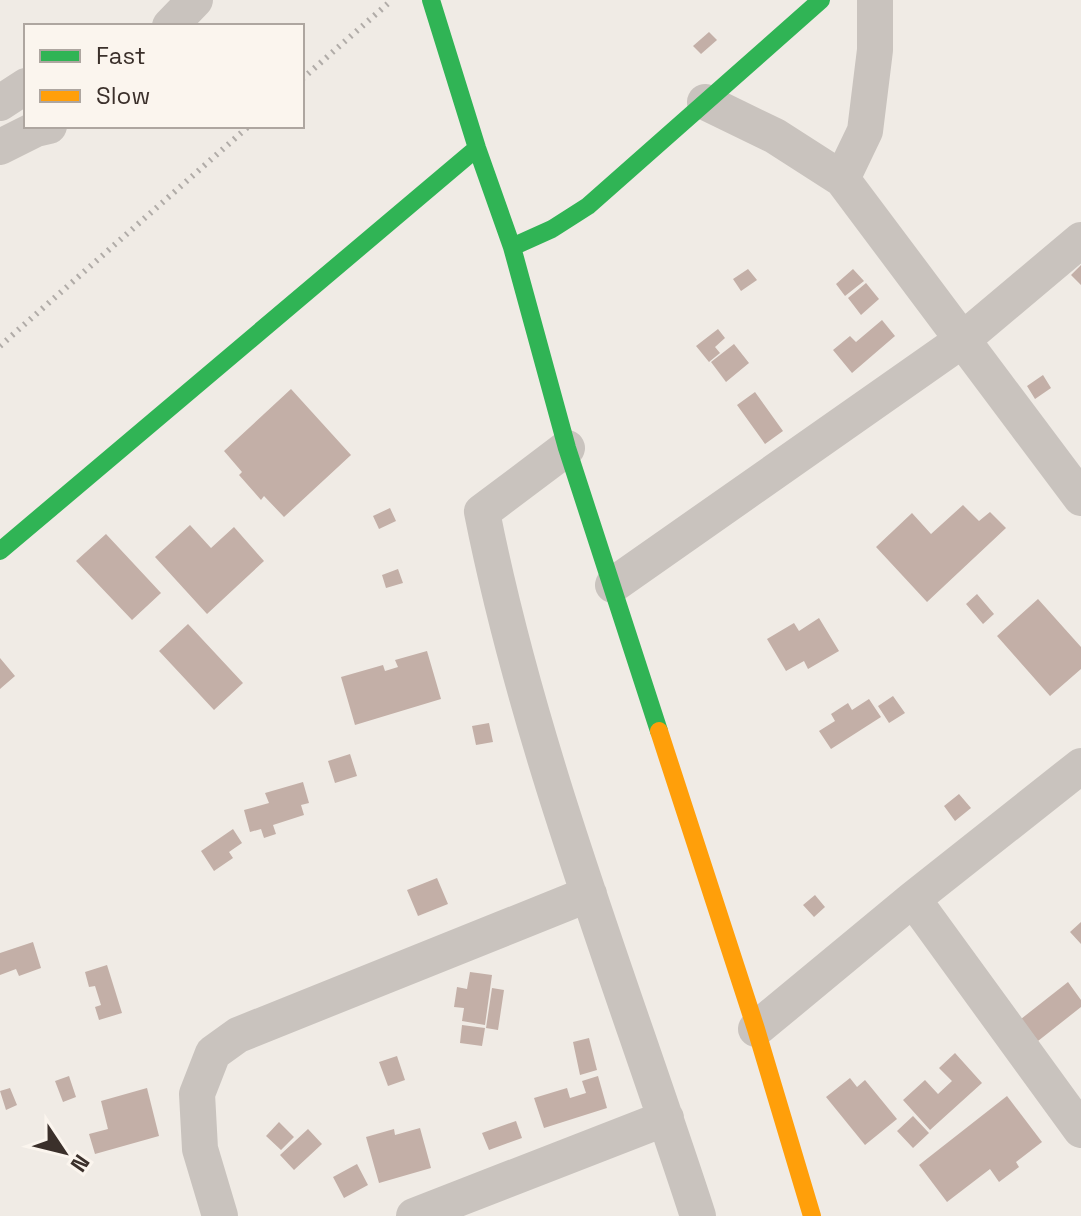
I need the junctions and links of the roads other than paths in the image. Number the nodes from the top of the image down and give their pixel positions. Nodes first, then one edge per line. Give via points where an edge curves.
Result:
1 (195, 0) edge
2 (431, 0) edge
3 (821, 0) edge
4 (875, 0) edge
5 (172, 24) edge
6 (24, 87) edge
7 (705, 102) junction
8 (0, 103) edge
9 (40, 128) edge
10 (0, 147) edge
11 (477, 148) junction
12 (842, 179) junction
13 (1081, 240) edge
14 (512, 247) junction
15 (961, 341) junction
16 (567, 448) junction
17 (1081, 498) edge
18 (0, 551) edge
19 (613, 585) junction
20 (1081, 766) edge
21 (589, 894) junction
22 (913, 899) junction
23 (756, 1029) junction
24 (666, 1118) junction
25 (1081, 1130) edge
26 (220, 1216) edge
27 (414, 1216) edge
28 (698, 1216) edge
29 (812, 1216) edge

1 - 5 street
2 - 11 street
3 - 7 street
4 - 12 street via 865,131
6 - 8 street
7 - 12 street via 775,136
7 - 14 street via 588,206
9 - 10 street
11 - 14 street
11 - 18 street
12 - 15 street
13 - 15 street
14 - 16 street
15 - 17 street
15 - 19 street
16 - 19 street
16 - 21 street via 482,512 517,664
19 - 23 street
20 - 22 street
21 - 24 street
21 - 26 street via 238,1035 213,1053 197,1094 200,1149
22 - 23 street
22 - 25 street
23 - 29 street
24 - 27 street
24 - 28 street

